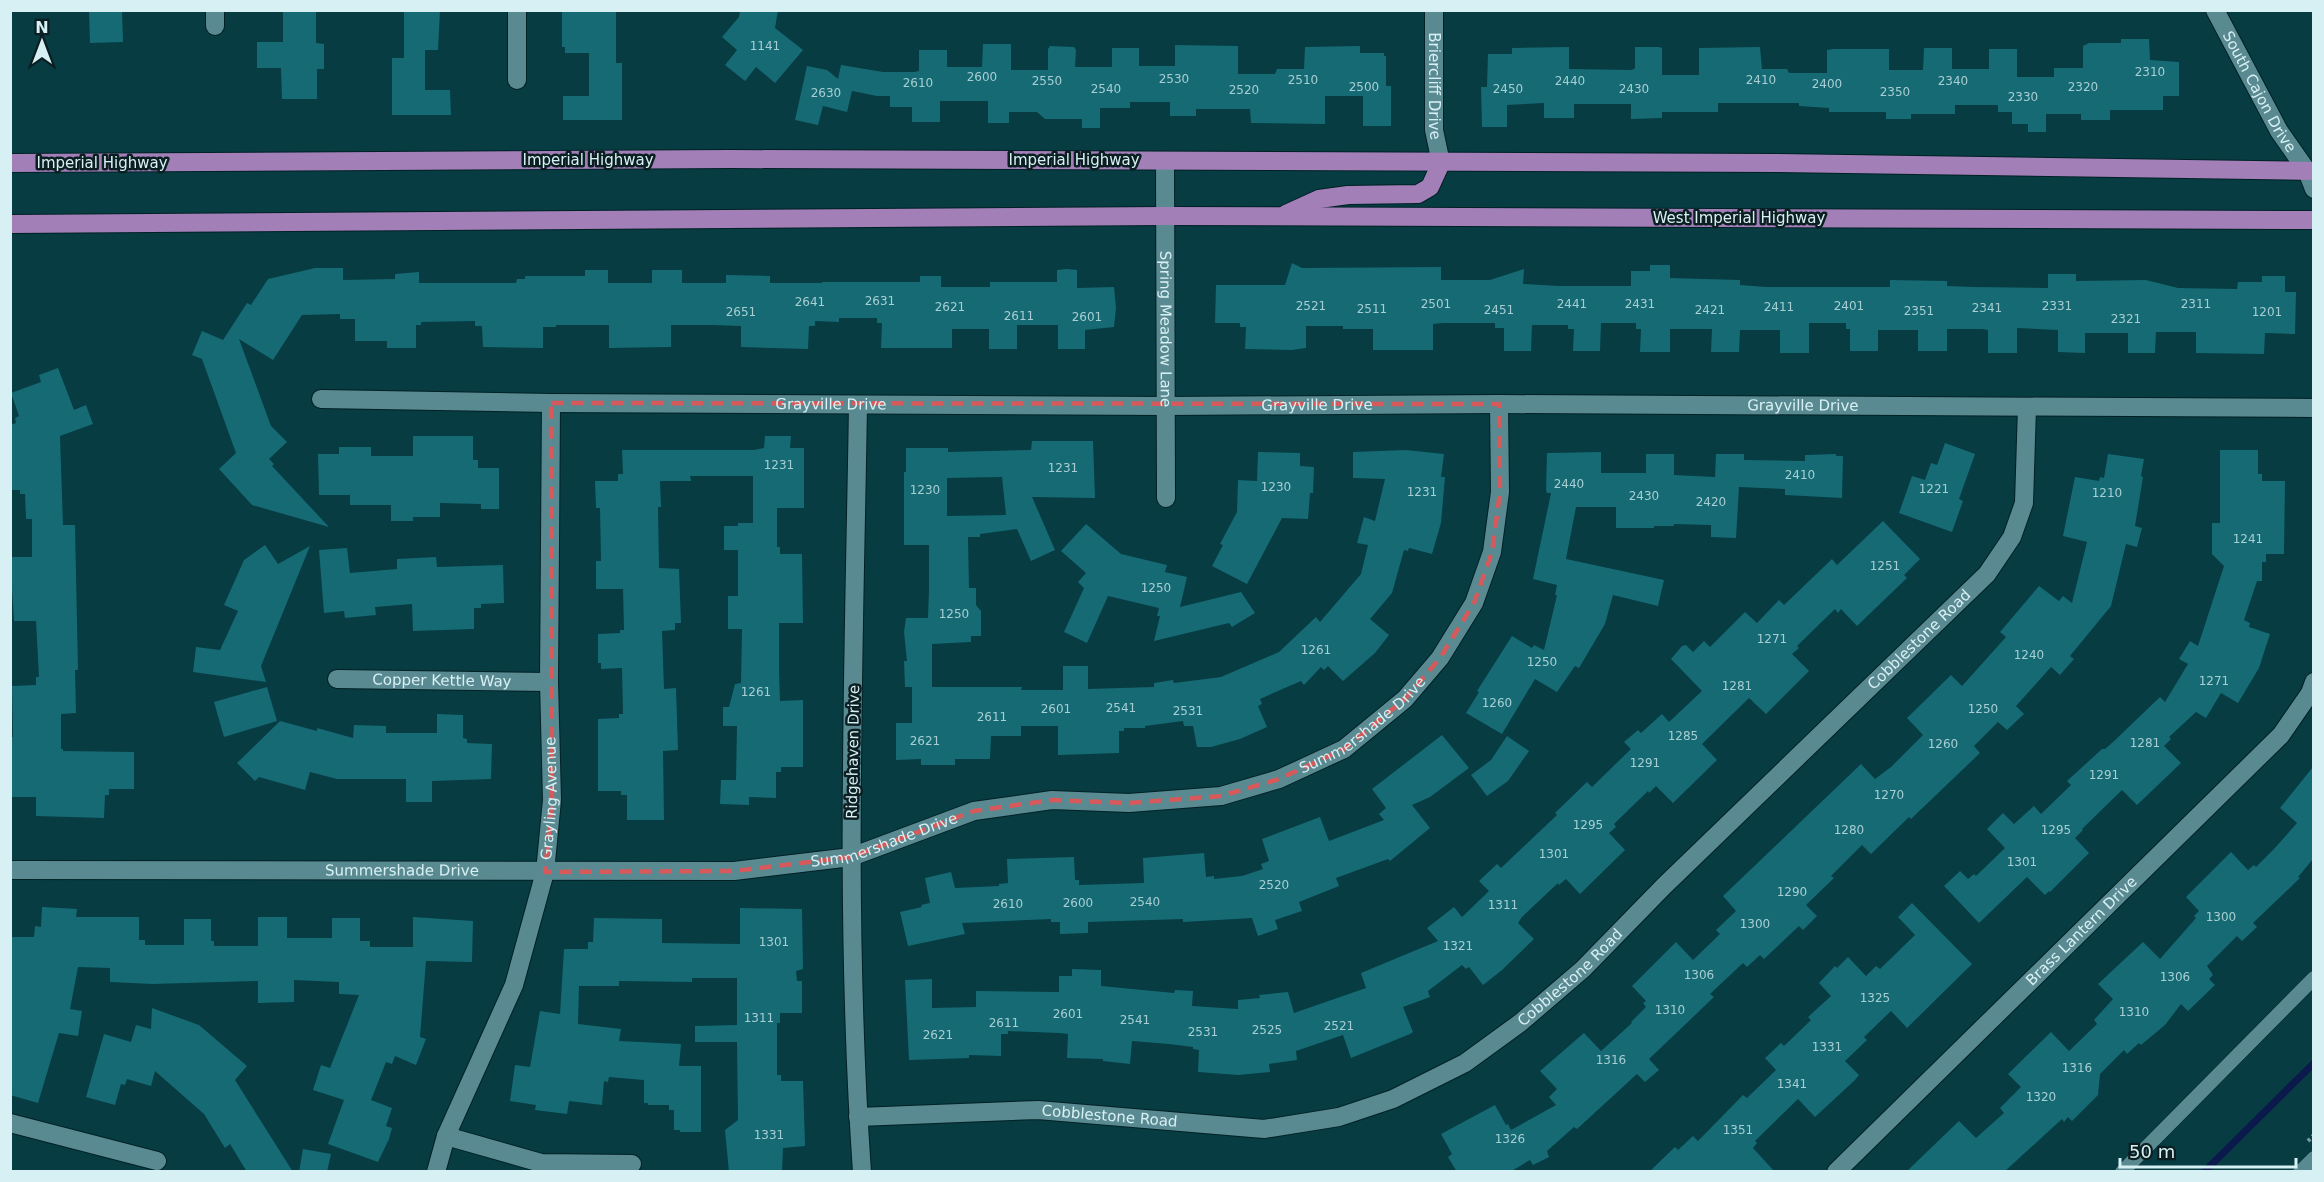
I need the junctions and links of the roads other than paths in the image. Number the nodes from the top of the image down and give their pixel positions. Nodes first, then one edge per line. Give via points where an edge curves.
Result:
1 (517, 10) edge
2 (1434, 10) edge
3 (2215, 10) edge
4 (517, 80) dead end
5 (1165, 161) junction
6 (10, 163) edge
7 (1441, 163) junction
8 (2310, 171) edge
9 (2313, 189) edge
10 (1165, 216) junction
11 (1279, 217) junction
12 (2313, 220) edge
13 (10, 224) edge
14 (321, 399) dead end
15 (550, 403) junction
16 (1499, 404) junction
17 (858, 405) junction
18 (1166, 406) junction
19 (2027, 407) junction
20 (2313, 408) edge
21 (1166, 498) dead end
22 (337, 679) dead end
23 (549, 682) junction
24 (2313, 682) edge
25 (851, 857) junction
26 (10, 870) edge
27 (545, 873) junction
28 (2313, 978) edge
29 (858, 1117) junction
30 (10, 1123) edge
31 (446, 1136) junction
32 (2313, 1158) edge
33 (157, 1161) dead end
34 (632, 1164) dead end
35 (436, 1172) edge
36 (862, 1172) edge
37 (1836, 1172) edge
38 (2122, 1172) edge
39 (2300, 1172) edge

1 - 4 street
2 - 7 street, Briercliff Drive via 1434,130
3 - 8 street, South Cajon Drive via 2279,131
5 - 6 main road, Imperial Highway
5 - 7 main road
5 - 10 street, Spring Meadow Lane
7 - 8 main road via 2019,165
7 - 11 main road via 1430,187 1418,194 1319,199
8 - 9 street
10 - 11 main road, West Imperial Highway
10 - 13 main road
10 - 18 street, Spring Meadow Lane
11 - 12 main road, West Imperial Highway
14 - 15 street, Grayville Drive
15 - 17 street, Grayville Drive
15 - 23 street, Grayling Avenue
16 - 18 street, Grayville Drive
16 - 19 street, Grayville Drive
16 - 25 street, Summershade Drive via 1500,492 1492,552 1474,603 1440,658 1406,699 1344,750 1279,779 1221,796 1129,803 1052,800 974,811
17 - 18 street, Grayville Drive
17 - 25 street, Ridgehaven Drive
18 - 21 street, Spring Meadow Lane
19 - 20 street, Grayville Drive
19 - 29 street, Cobblestone Road via 2024,504 2012,537 1987,574 1583,969 1465,1063 1393,1099 1338,1117 1264,1129 1038,1110
22 - 23 street, Copper Kettle Way
23 - 27 street, Grayling Avenue via 552,800
24 - 37 street, Brass Lantern Drive via 2310,693 2281,735
25 - 27 street, Summershade Drive via 734,871
25 - 29 street, Ridgehaven Drive
26 - 27 street, Summershade Drive
27 - 31 street, Grayling Avenue via 514,985
28 - 38 lane
29 - 36 street, Ridgehaven Drive
30 - 33 street
31 - 34 street via 542,1163
31 - 35 street, Grayling Avenue
32 - 39 lane

